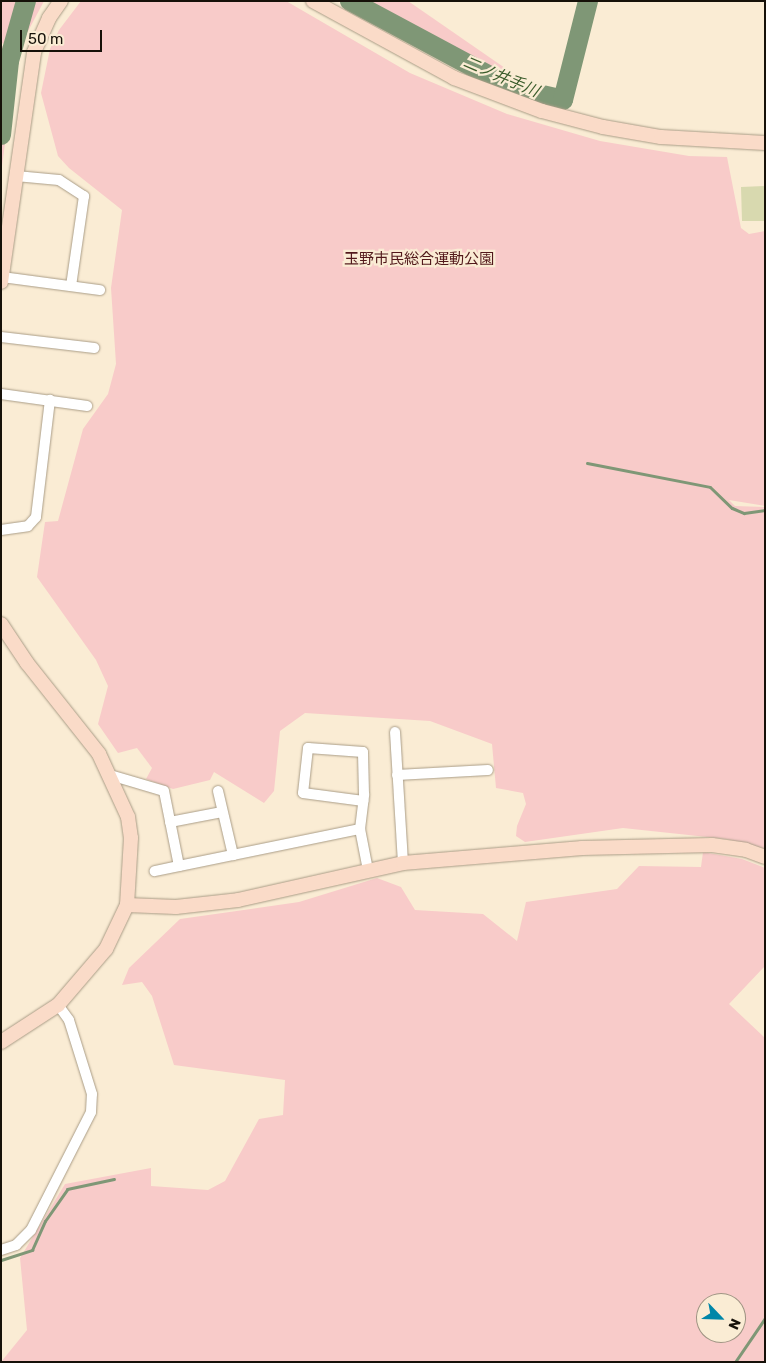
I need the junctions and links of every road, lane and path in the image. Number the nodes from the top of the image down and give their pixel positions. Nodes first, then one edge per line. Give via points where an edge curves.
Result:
1 (61, 1) edge
2 (313, 1) edge
3 (765, 143) edge
4 (16, 176) junction
5 (2, 277) edge
6 (1, 282) edge
7 (72, 286) junction
8 (100, 290) dead end
9 (1, 337) edge
10 (94, 348) dead end
11 (1, 394) edge
12 (50, 400) junction
13 (88, 406) dead end
14 (1, 530) edge
15 (1, 624) edge
16 (395, 732) dead end
17 (488, 770) dead end
18 (110, 775) junction
19 (397, 775) junction
20 (218, 791) dead end
21 (363, 801) junction
22 (222, 812) junction
23 (170, 822) junction
24 (360, 829) junction
25 (233, 855) junction
26 (765, 857) edge
27 (403, 863) junction
28 (179, 866) junction
29 (368, 870) junction
30 (155, 871) dead end
31 (127, 905) junction
32 (58, 1005) junction
33 (1, 1042) edge
34 (1, 1250) edge

1 - 4 street via 49,18 34,52
2 - 3 street via 454,78 542,111 661,138
4 - 5 street
4 - 7 street via 59,180 84,196
5 - 6 street
5 - 7 street
7 - 8 street
9 - 10 street
11 - 12 street
12 - 13 street
12 - 14 street via 36,517 28,526
15 - 18 street via 27,663 90,741
16 - 19 street
17 - 19 street
18 - 23 street via 164,791
18 - 31 street via 128,817 131,838
19 - 27 street
20 - 22 street
21 - 21 street via 362,752 308,748 303,793
21 - 24 street
22 - 23 street
22 - 25 street
23 - 28 street
24 - 25 street
24 - 29 street
25 - 28 street
26 - 27 street via 746,850 712,845 650,846 582,848
27 - 29 street
28 - 30 street
29 - 31 street via 238,900 176,907
31 - 32 street via 106,949
32 - 33 street
32 - 34 street via 68,1020 92,1094 91,1112 32,1230 16,1244

